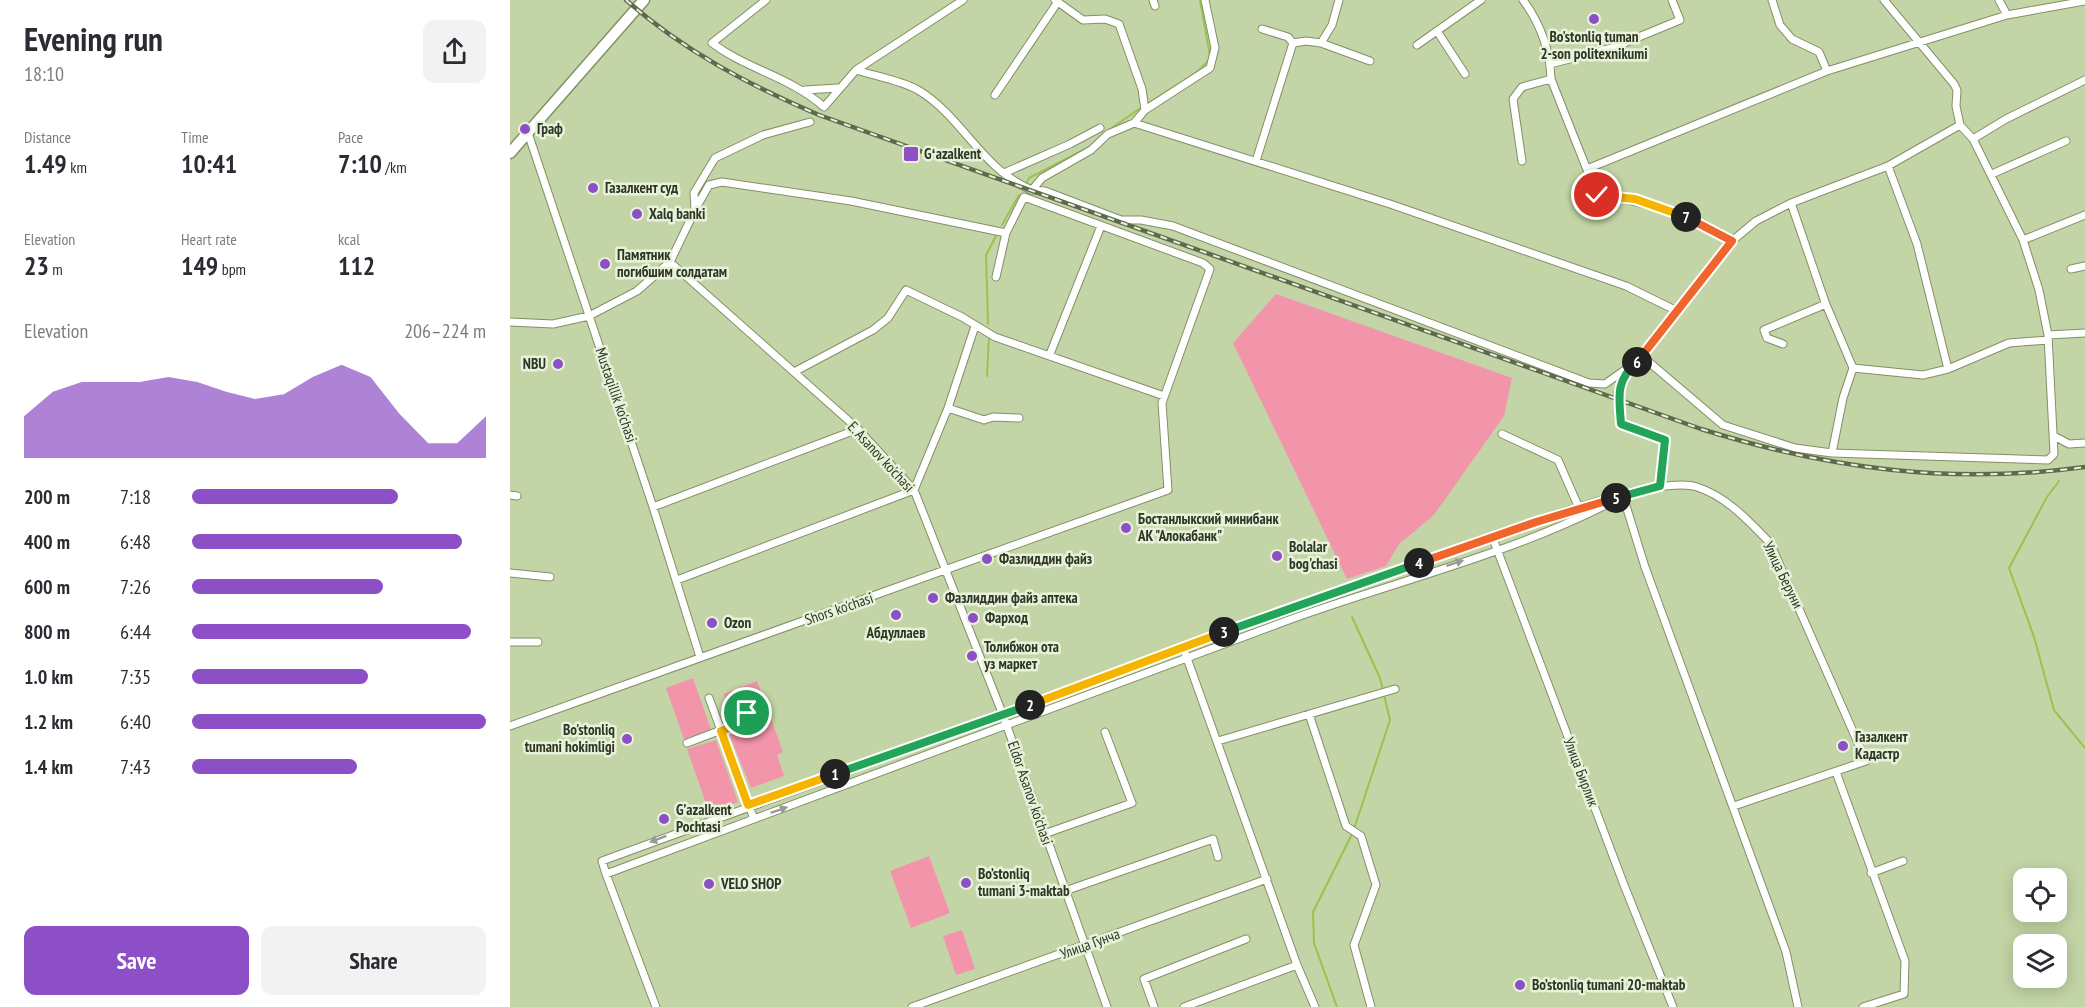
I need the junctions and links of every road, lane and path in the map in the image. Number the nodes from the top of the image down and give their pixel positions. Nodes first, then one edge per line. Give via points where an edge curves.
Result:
1 (644, 0) edge
2 (766, 0) edge
3 (963, 0) edge
4 (1205, 0) edge
5 (1339, 0) edge
6 (1481, 0) edge
7 (1523, 0) edge
8 (1672, 0) edge
9 (1772, 0) edge
10 (1884, 0) edge
11 (1999, 0) edge
12 (2085, 1) edge
13 (1056, 2) edge
14 (2007, 15) junction
15 (1262, 29) dead end
16 (1437, 31) junction
17 (1916, 41) junction
18 (1321, 43) junction
19 (1293, 44) junction
20 (1417, 45) dead end
21 (1370, 61) dead end
22 (1550, 64) junction
23 (856, 70) junction
24 (1827, 71) junction
25 (1465, 74) dead end
26 (1551, 80) junction
27 (2085, 80) edge
28 (838, 88) junction
29 (805, 90) junction
30 (995, 95) dead end
31 (1145, 110) junction
32 (810, 122) dead end
33 (1134, 123) junction
34 (1960, 125) junction
35 (1100, 128) dead end
36 (528, 133) junction
37 (1973, 139) junction
38 (2066, 141) dead end
39 (510, 153) edge
40 (1256, 161) junction
41 (1522, 161) dead end
42 (1888, 165) junction
43 (1587, 169) junction
44 (1004, 173) junction
45 (1992, 174) junction
46 (1032, 190) junction
47 (1791, 203) junction
48 (695, 210) junction
49 (2085, 215) edge
50 (1101, 226) junction
51 (1006, 233) junction
52 (2023, 240) junction
53 (1732, 241) junction
54 (670, 262) junction
55 (2085, 266) edge
56 (2072, 269) dead end
57 (996, 278) dead end
58 (1826, 304) junction
59 (1677, 311) junction
60 (589, 316) junction
61 (510, 322) edge
62 (975, 326) junction
63 (2085, 333) edge
64 (2048, 337) junction
65 (1783, 344) dead end
66 (1050, 354) junction
67 (1643, 357) junction
68 (1853, 368) junction
69 (1948, 369) junction
70 (794, 372) junction
71 (1626, 372) junction
72 (1164, 396) junction
73 (948, 408) junction
74 (1019, 418) dead end
75 (858, 429) junction
76 (1502, 434) dead end
77 (2054, 436) junction
78 (2085, 443) edge
79 (1832, 453) junction
80 (1660, 486) junction
81 (914, 490) junction
82 (1623, 496) junction
83 (653, 507) junction
84 (1579, 508) junction
85 (1492, 536) junction
86 (1498, 550) junction
87 (948, 571) junction
88 (510, 573) edge
89 (550, 577) dead end
90 (677, 580) junction
91 (510, 642) edge
92 (538, 642) dead end
93 (1183, 647) junction
94 (700, 657) junction
95 (1186, 657) junction
96 (1393, 689) dead end
97 (709, 698) dead end
98 (1309, 714) junction
99 (1003, 715) junction
100 (745, 722) dead end
101 (1006, 724) junction
102 (510, 726) edge
103 (721, 731) junction
104 (1105, 732) dead end
105 (1218, 741) junction
106 (687, 743) dead end
107 (1836, 772) junction
108 (748, 805) junction
109 (1734, 806) junction
110 (754, 819) junction
111 (1044, 834) junction
112 (1218, 857) dead end
113 (1904, 861) dead end
114 (606, 873) junction
115 (1871, 873) junction
116 (1267, 879) junction
117 (1065, 891) junction
118 (1246, 939) dead end
119 (1085, 946) junction
120 (1297, 965) junction
121 (1208, 999) junction
122 (656, 1007) edge
123 (912, 1007) edge
124 (1107, 1007) edge
125 (1154, 1007) edge
126 (1184, 1007) edge
127 (1210, 1007) edge
128 (1315, 1007) edge
129 (1371, 1007) edge
130 (1673, 1007) edge
131 (1798, 1007) edge
132 (1863, 1007) edge

1 - 36 main road
2 - 29 street via 711,43
3 - 23 street
4 - 31 street via 1215,48 1210,68
5 - 18 street via 1332,25
6 - 16 street
7 - 22 street via 1537,18
8 - 22 street via 1680,20 1612,48
9 - 24 street via 1780,25 1792,39 1819,52
10 - 17 street
11 - 14 street
12 - 14 street
13 - 30 street
13 - 31 street via 1083,20 1105,19 1119,24 1142,89
14 - 17 street
15 - 19 street via 1288,38
16 - 20 street
16 - 25 street
17 - 24 street
17 - 34 street via 1957,90
18 - 19 street
18 - 21 street
19 - 40 street
22 - 26 street
23 - 28 street
23 - 44 street via 917,89
24 - 43 street
26 - 41 street via 1522,87 1514,99
26 - 43 street
27 - 37 street
28 - 29 street
28 - 29 street via 824,107
31 - 33 street
32 - 48 street via 763,135 715,158 694,193
33 - 40 street
33 - 46 street via 1108,134 1091,150 1042,178
34 - 37 street
34 - 42 street
35 - 44 street
36 - 39 main road
36 - 60 street, Mustaqillik ko'chasi
37 - 45 street
38 - 45 street
40 - 59 street via 1626,286
42 - 47 street
42 - 69 street via 1917,244
43 - 53 street via 1597,195 1635,199 1686,216
44 - 46 street via 1016,184
45 - 52 street
46 - 71 street via 1045,191 1121,220 1173,226 1589,382 1605,384
47 - 53 street via 1756,220
47 - 58 street
48 - 51 street via 709,185 722,182 851,201
48 - 54 street
49 - 52 street
50 - 51 street via 1024,197
50 - 66 street
50 - 72 street via 1203,263 1210,269
51 - 57 street
52 - 64 street
53 - 59 street
54 - 60 street via 638,291
54 - 70 street, E. Asanov ko'chasi
55 - 56 street
58 - 65 street via 1764,330 1767,338
58 - 68 street
59 - 67 street
60 - 61 street via 553,324
60 - 83 street, Mustaqillik ko'chasi
62 - 66 street via 995,337
62 - 70 street via 906,290 888,318 873,330
62 - 73 street
63 - 64 street
64 - 69 street via 2009,343
64 - 77 street
66 - 72 street
67 - 71 street
67 - 79 street via 1723,425 1795,448
68 - 69 street via 1923,375
68 - 79 street
70 - 75 street, E. Asanov ko'chasi
71 - 80 street via 1618,392 1621,424 1665,440
72 - 87 street, Shors ko'chasi via 1168,490
73 - 74 street via 984,420
73 - 81 street
75 - 81 street, E. Asanov ko'chasi
75 - 83 street
76 - 84 street via 1558,460
77 - 78 street via 2069,444
77 - 79 street via 2054,454 2048,459
80 - 82 street, Улица Беруни
80 - 107 street, Улица Беруни via 1696,487 1716,497 1747,519 1770,543 1866,761
81 - 87 street, E. Asanov ko'chasi
81 - 90 street
82 - 84 street
82 - 86 street via 1583,518
82 - 109 street via 1645,567
83 - 90 street, Mustaqillik ko'chasi
84 - 85 street
85 - 86 street, Улица Бирлик
85 - 93 street
95 -> 86 street via 1363,593
86 - 130 street, Улица Бирлик
87 - 94 street, Shors ko'chasi
87 - 99 street, E. Asanov ko'chasi
88 - 89 street
90 - 94 street, Mustaqillik ko'chasi
91 - 92 street
93 - 95 street
93 - 99 street
94 - 102 street, Shors ko'chasi
95 - 101 street
95 - 105 street
96 - 98 street
97 - 103 street
98 - 105 street
98 - 129 street via 1346,826 1361,836 1376,885 1354,945
99 - 101 street, Eldor Asanov ko'chasi
99 - 108 street
100 - 103 street
110 -> 101 street
101 - 111 street, Eldor Asanov ko'chasi
103 - 106 street
103 - 108 street
104 - 111 street via 1132,803
105 - 116 street
107 - 109 street
107 - 115 street
108 - 110 street
108 -> 114 street via 602,861
109 - 131 street via 1786,952
110 - 114 street
111 - 117 street, Eldor Asanov ko'chasi
112 - 117 street via 1213,839
113 - 115 street
114 - 122 street
115 - 132 street via 1905,961 1904,994
116 - 119 street, Улица Гунча
116 - 120 street
117 - 119 street, Eldor Asanov ko'chasi
118 - 125 street via 1144,979
119 - 123 street, Улица Гунча
119 - 124 street, Eldor Asanov ko'chasi
120 - 121 street
120 - 128 street
121 - 126 street
121 - 127 street

